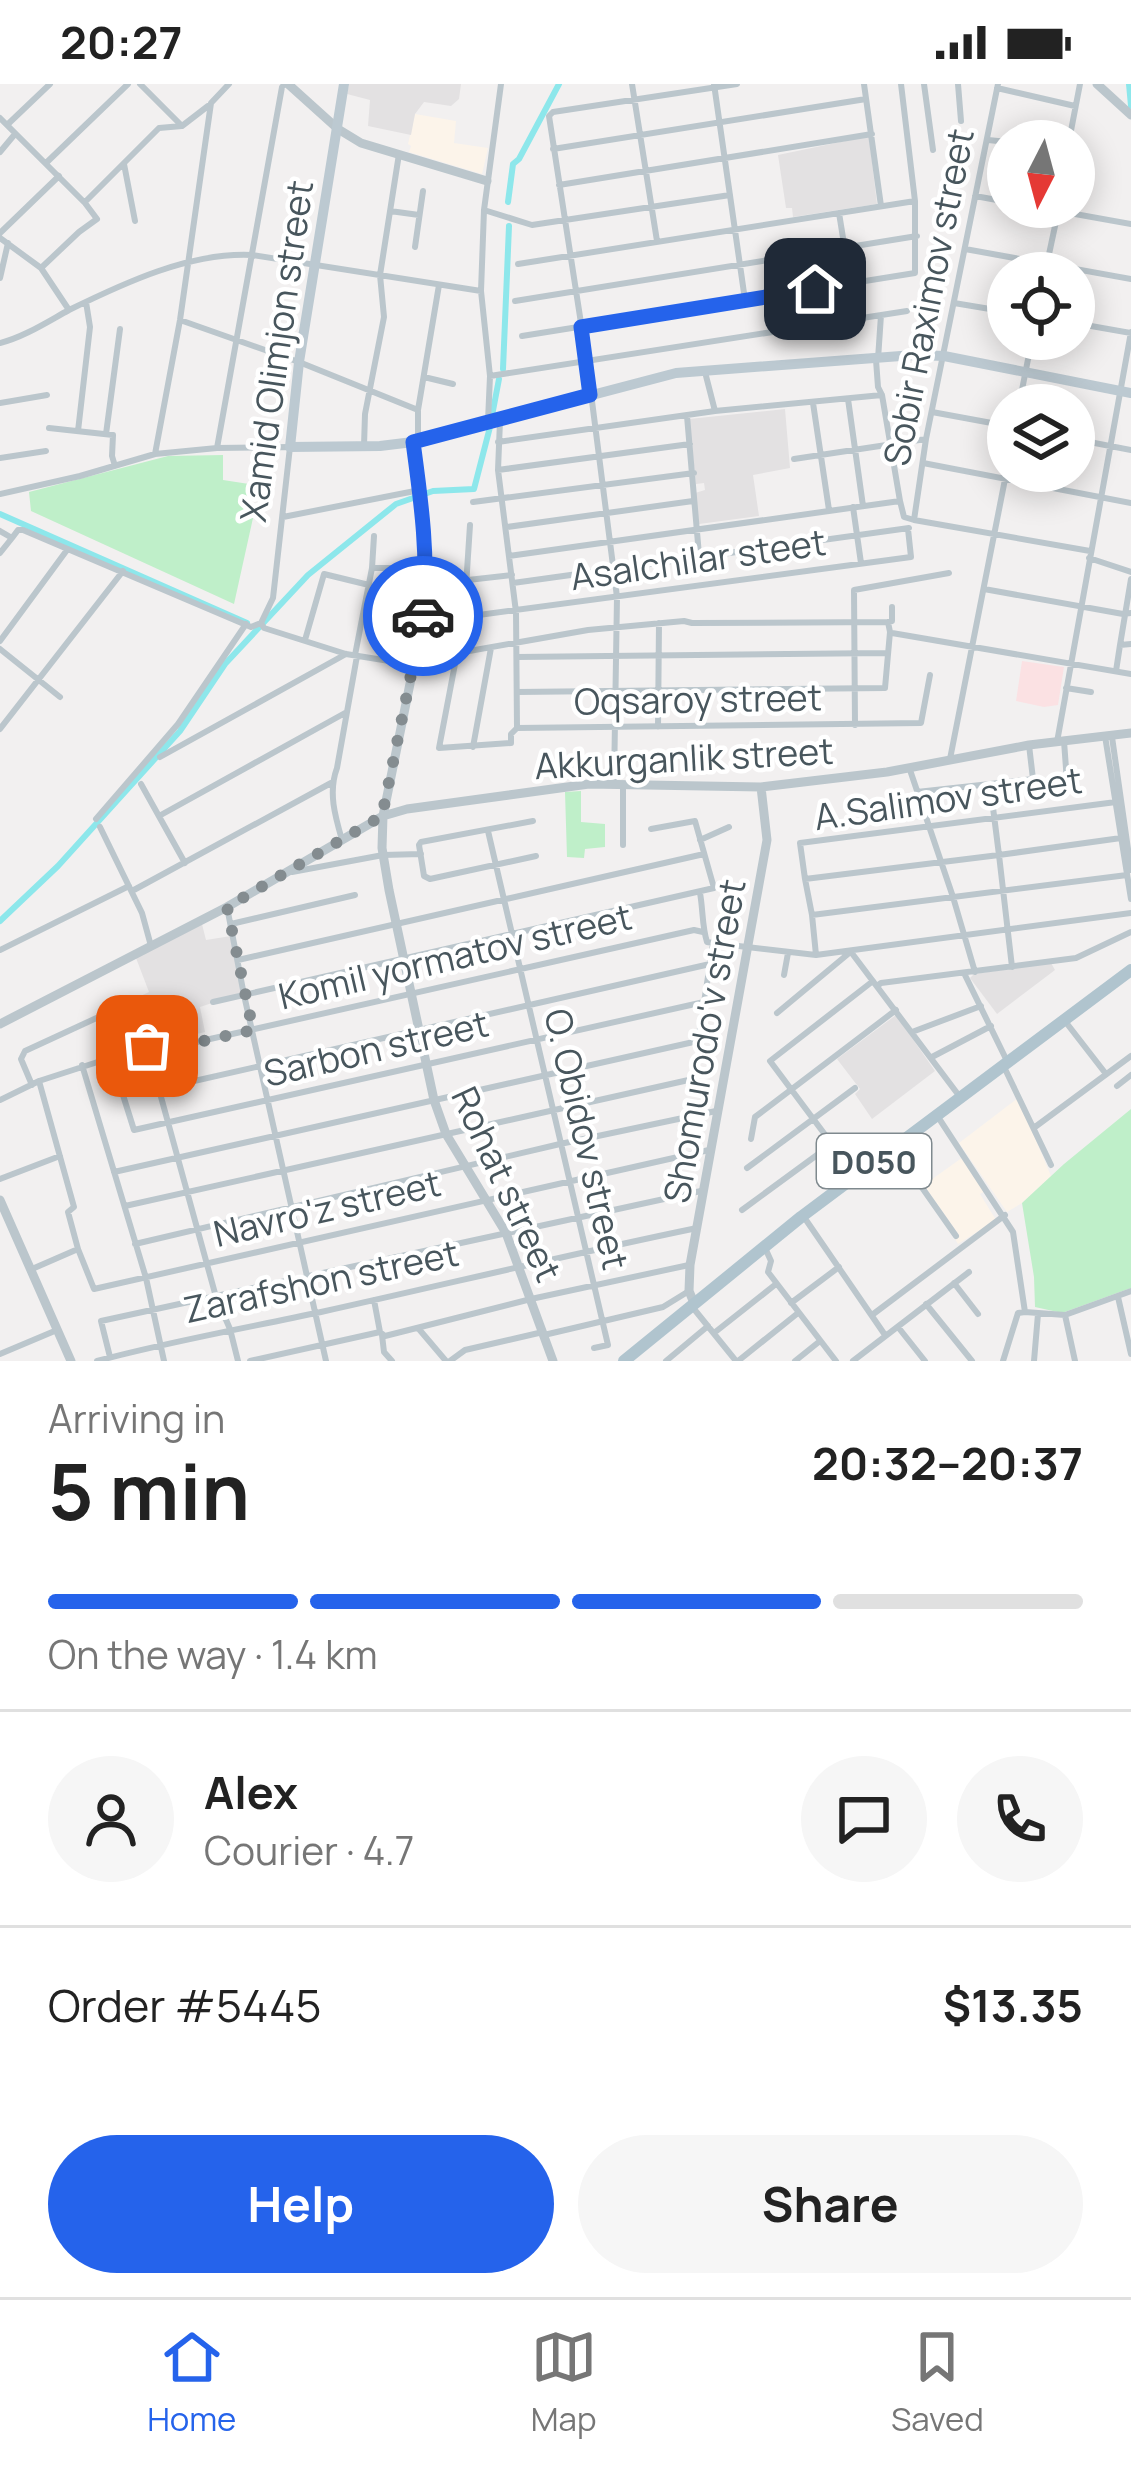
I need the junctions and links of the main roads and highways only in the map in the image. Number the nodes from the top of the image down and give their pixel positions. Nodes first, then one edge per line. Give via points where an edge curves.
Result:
1 (344, 84) edge
2 (1126, 392) edge
3 (1131, 974) edge
4 (1006, 1066) junction
5 (895, 1149) junction
6 (692, 1301) junction
7 (628, 1361) edge

1 - 2 main road, Xamid Olimjon street via 290,447 416,442 676,373 914,355
3 - 4 main road, D050
3 - 4 main road, D050
4 - 5 main road, D050
4 - 5 main road, D050
5 - 6 main road, D050
5 - 6 main road, D050
6 - 7 main road, D050

